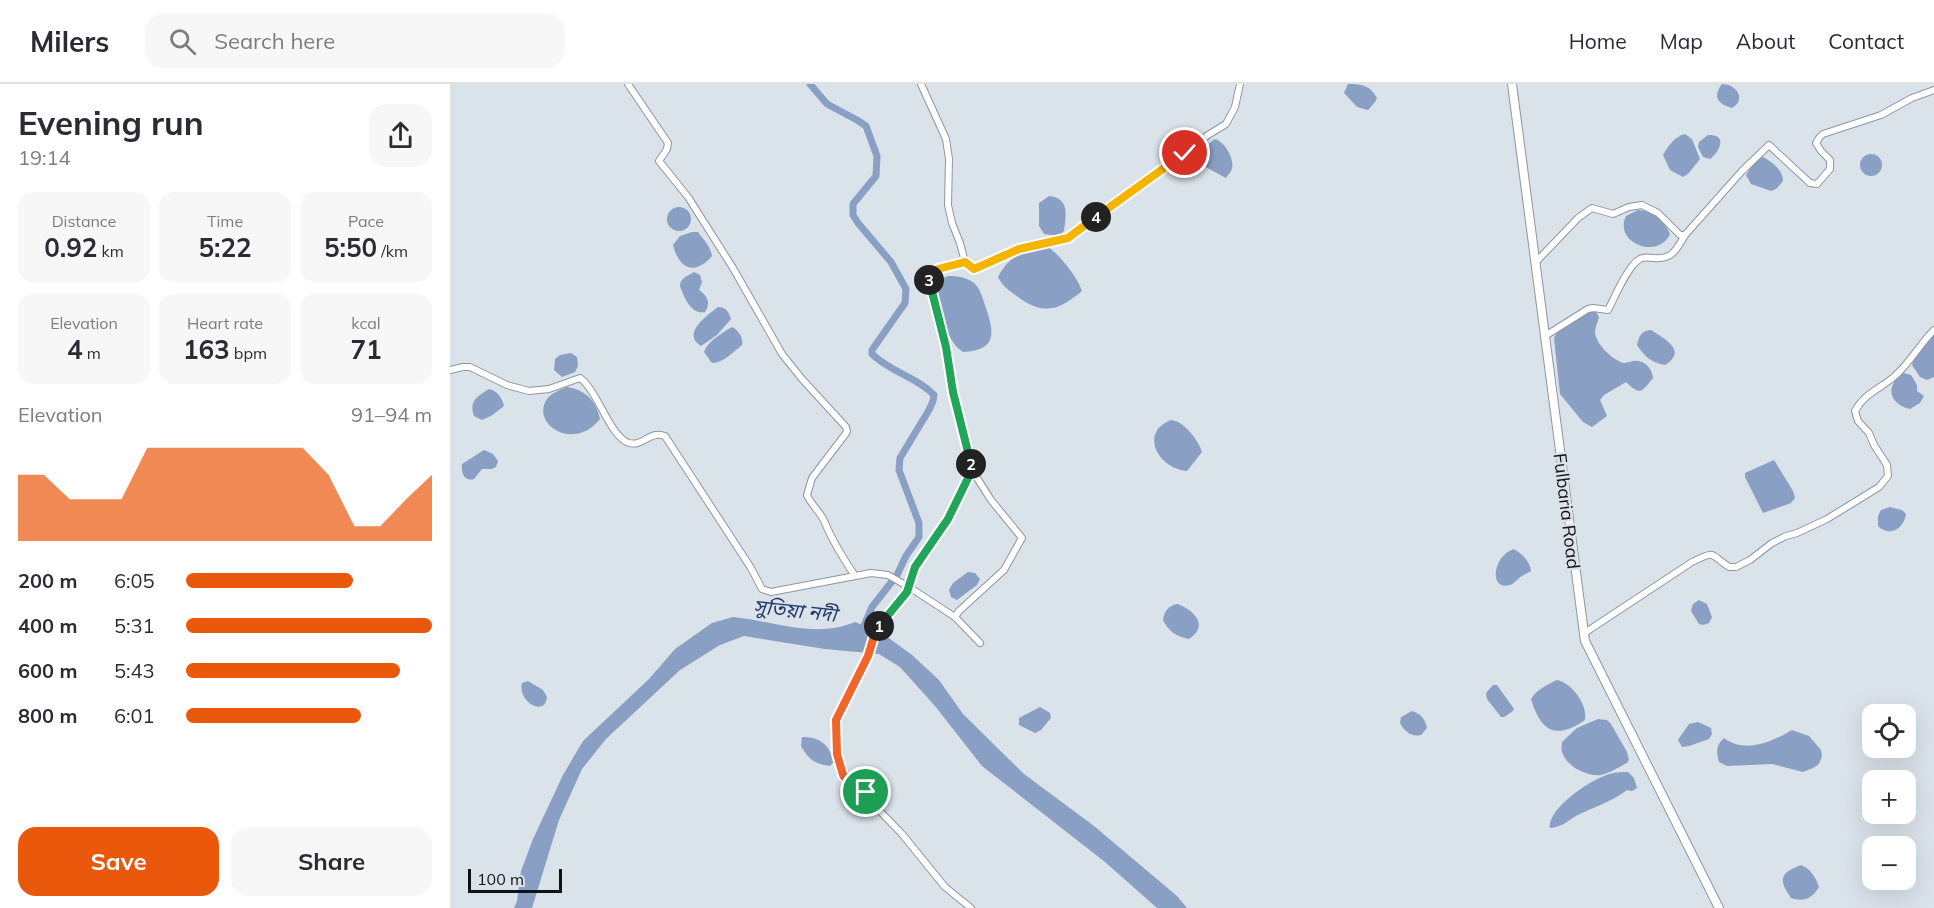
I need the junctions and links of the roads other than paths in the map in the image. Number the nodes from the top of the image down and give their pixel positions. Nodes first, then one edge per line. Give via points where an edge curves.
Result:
1 (628, 84) edge
2 (921, 84) edge
3 (1240, 84) edge
4 (1512, 84) edge
5 (1934, 90) edge
6 (1685, 236) junction
7 (965, 262) junction
8 (1535, 263) junction
9 (1934, 330) edge
10 (1545, 336) junction
11 (450, 370) edge
12 (972, 470) junction
13 (855, 576) junction
14 (909, 587) junction
15 (956, 617) junction
16 (1584, 634) junction
17 (980, 643) dead end
18 (971, 908) edge
19 (1719, 908) edge

1 - 13 street via 668,143 658,161 688,197 782,354 846,427 847,432 812,478 807,495
2 - 7 street via 946,139 948,205
3 - 7 street via 1226,124 1068,238 1019,249 974,269
4 - 8 main road, Fulbaria Road
5 - 6 street via 1881,116 1823,134 1816,143 1830,160 1830,169 1817,184 1809,183 1769,144
6 - 8 street via 1658,213 1642,206 1613,214 1592,208
6 - 10 street via 1676,251 1664,259 1639,259 1608,310 1588,309
7 - 12 street via 938,269 928,280
8 - 10 main road, Fulbaria Road
9 - 16 street via 1899,373 1868,394 1855,411 1857,422 1869,433 1887,465 1888,476 1879,487 1827,519 1772,543 1736,567 1708,554
10 - 16 main road, Fulbaria Road
11 - 13 street via 470,367 507,386 529,391 549,389 580,378 621,438 640,443 656,434 665,435 762,589 771,592
12 - 14 street via 948,519 915,567
12 - 15 street via 1022,538 1004,570
13 - 14 street via 888,575
14 - 15 street
14 - 18 street via 876,630 868,656 836,720 837,754 843,775 852,787 866,792 945,887
15 - 17 street
16 - 19 main road, Fulbaria Road

